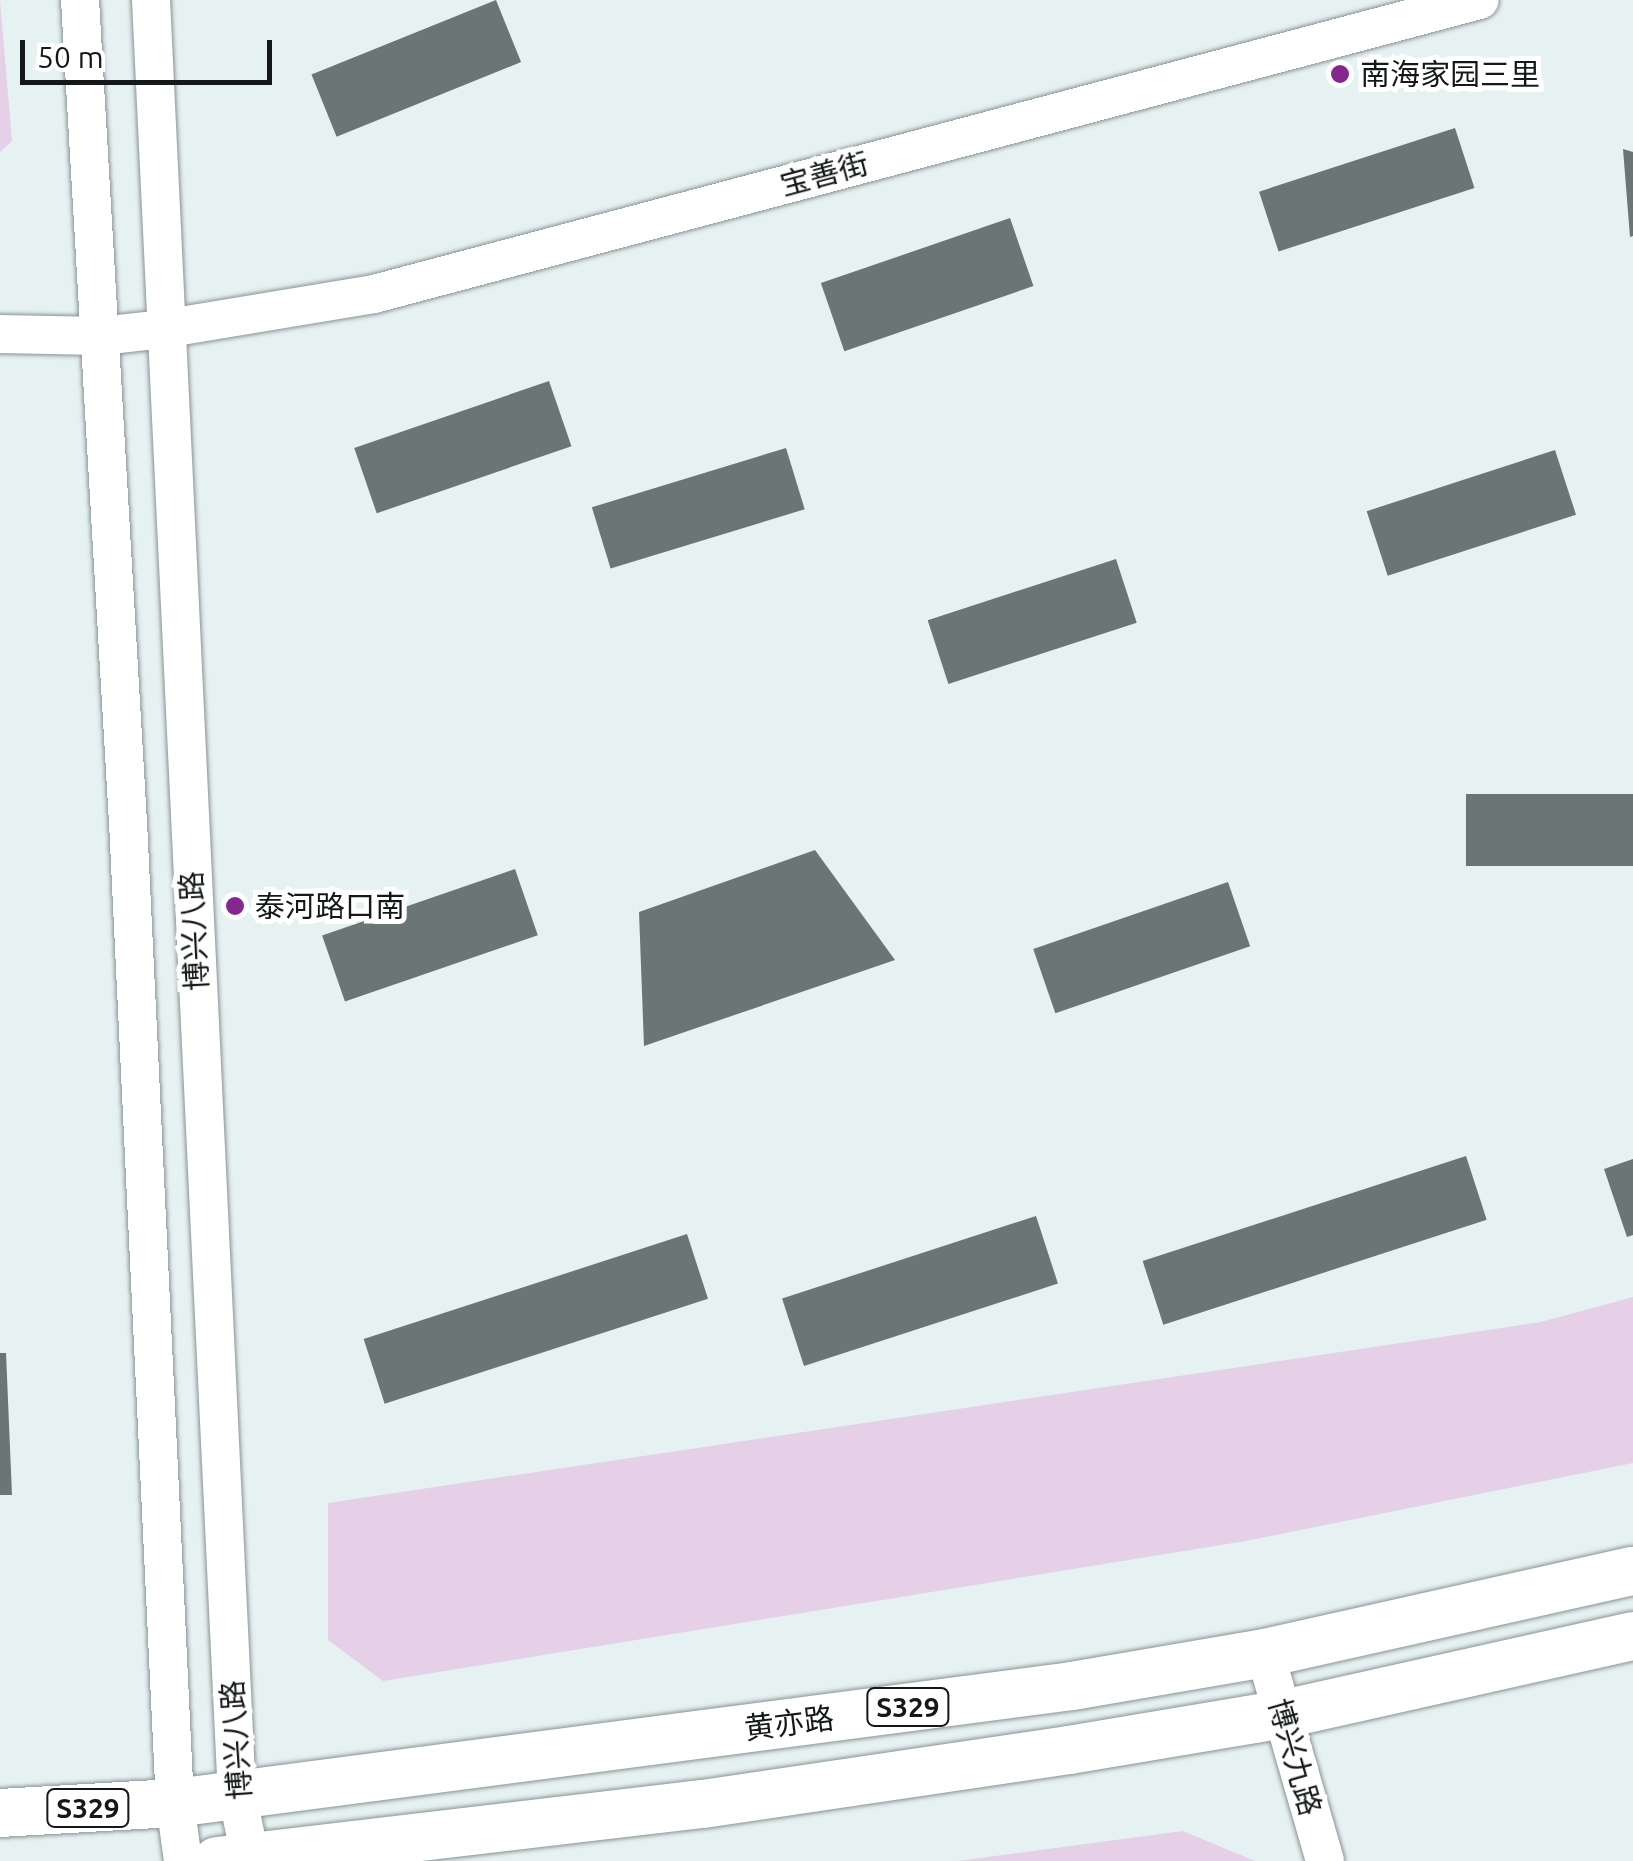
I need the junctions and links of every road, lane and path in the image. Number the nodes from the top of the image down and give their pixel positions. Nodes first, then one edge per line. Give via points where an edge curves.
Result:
1 (80, 0) edge
2 (151, 0) edge
3 (1480, 0) edge
4 (163, 329) junction
5 (0, 334) edge
6 (101, 336) junction
7 (1633, 1571) edge
8 (1633, 1636) edge
9 (1265, 1653) junction
10 (1284, 1714) junction
11 (237, 1794) junction
12 (175, 1803) junction
13 (0, 1812) edge
14 (239, 1860) edge
15 (183, 1861) edge
16 (1325, 1861) edge

1 - 6 street, 博兴八路
2 - 4 street, 博兴八路
3 - 4 street, 宝善街 via 374,294
4 - 6 street, 宝善街
4 - 11 street, 博兴八路
5 - 6 street, 宝善街
6 - 12 street, 博兴八路
7 - 9 main road, 黄亦路 / S329
8 - 10 main road, S329
9 - 10 street, 博兴九路
9 - 11 main road, 黄亦路 / S329 via 1072,1686
10 - 14 main road, S329 via 703,1804
10 - 16 street, 博兴九路
11 - 12 main road, 黄亦路 / S329
11 - 14 street, 博兴八路
12 - 13 main road, S329
12 - 15 street, 博兴八路

